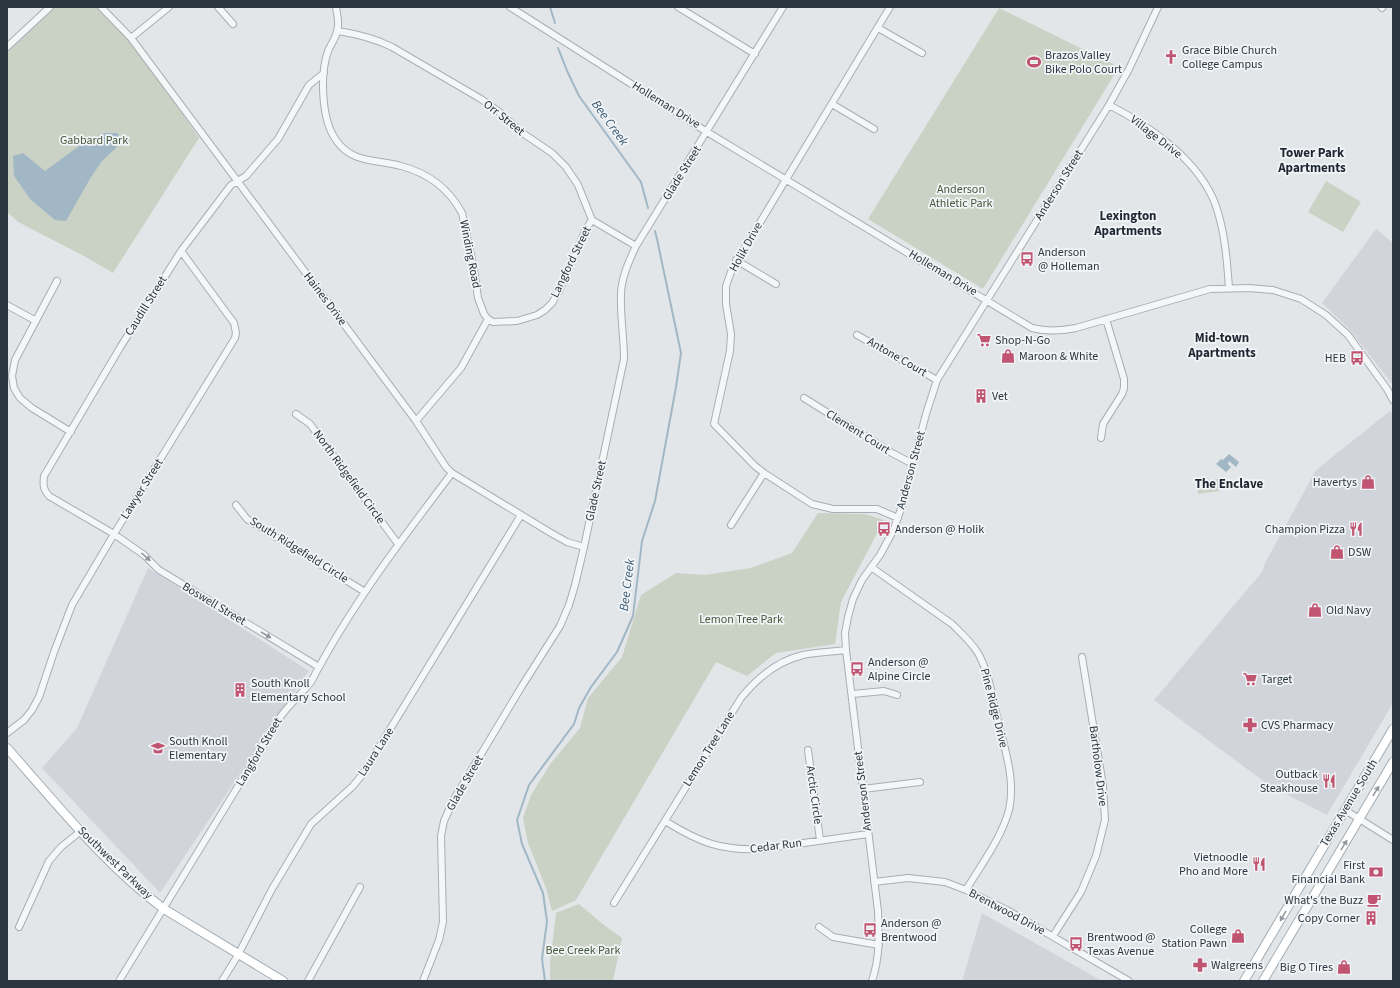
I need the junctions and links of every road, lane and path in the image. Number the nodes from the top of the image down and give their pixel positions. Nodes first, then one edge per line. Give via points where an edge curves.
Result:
1 (50, 7) edge
2 (101, 7) edge
3 (169, 7) edge
4 (218, 7) edge
5 (336, 7) edge
6 (510, 7) edge
7 (678, 7) edge
8 (784, 7) edge
9 (890, 7) edge
10 (1158, 7) edge
11 (233, 24) dead end
12 (878, 28) junction
13 (338, 31) junction
14 (131, 38) junction
15 (7, 47) edge
16 (922, 53) dead end
17 (755, 54) junction
18 (324, 73) junction
19 (832, 104) junction
20 (1109, 105) junction
21 (874, 128) dead end
22 (707, 132) junction
23 (237, 180) junction
24 (785, 180) junction
25 (592, 220) junction
26 (636, 246) junction
27 (181, 251) junction
28 (736, 260) junction
29 (57, 281) dead end
30 (776, 284) dead end
31 (1229, 288) junction
32 (986, 299) junction
33 (7, 305) edge
34 (488, 319) junction
35 (1106, 319) junction
36 (36, 321) junction
37 (857, 334) dead end
38 (937, 380) junction
39 (1390, 390) edge
40 (804, 398) dead end
41 (1393, 400) edge
42 (296, 414) dead end
43 (416, 421) junction
44 (71, 432) junction
45 (1101, 438) dead end
46 (913, 464) junction
47 (452, 473) junction
48 (764, 473) junction
49 (236, 505) dead end
50 (521, 515) junction
51 (898, 518) junction
52 (731, 525) dead end
53 (114, 534) junction
54 (398, 544) junction
55 (584, 547) junction
56 (871, 567) junction
57 (365, 592) junction
58 (846, 650) junction
59 (1082, 657) dead end
60 (318, 667) junction
61 (852, 694) junction
62 (897, 695) dead end
63 (1393, 729) edge
64 (7, 733) edge
65 (7, 748) edge
66 (808, 750) dead end
67 (1393, 762) edge
68 (920, 782) dead end
69 (863, 789) junction
70 (1345, 810) junction
71 (1359, 819) junction
72 (665, 822) junction
73 (81, 831) junction
74 (868, 834) junction
75 (820, 840) junction
76 (1393, 840) edge
77 (874, 882) junction
78 (360, 887) dead end
79 (966, 890) junction
80 (614, 903) dead end
81 (164, 909) junction
82 (819, 926) dead end
83 (19, 927) dead end
84 (1052, 936) junction
85 (879, 945) junction
86 (238, 955) junction
87 (120, 981) edge
88 (222, 981) edge
89 (283, 981) edge
90 (308, 981) edge
91 (423, 981) edge
92 (872, 981) edge
93 (1129, 981) edge
94 (1244, 981) edge
95 (1263, 981) edge

1 - 15 street
2 - 14 street, Haines Drive
3 - 14 street
4 - 11 street
5 - 13 street
6 - 22 street, Holleman Drive
7 - 17 street
8 - 17 street, Glade Street
9 - 12 street, Holik Drive
10 - 20 street, Anderson Street
12 - 16 street
12 - 19 street, Holik Drive
13 - 18 street, Winding Road via 328,51
13 - 25 street, Orr Street via 377,39 482,99 563,164 578,185
14 - 23 street, Haines Drive
17 - 22 street, Glade Street
18 - 23 street, Caudill Street via 309,85 278,138 246,176
18 - 34 street, Winding Road via 328,123 336,141 348,153 365,160 400,165 428,176 446,190 458,206 471,249 478,298
19 - 21 street
19 - 24 street, Holik Drive
20 - 31 street, Village Drive via 1161,138 1183,158 1209,192 1216,206 1223,233
20 - 32 street, Anderson Street
22 - 24 street, Holleman Drive
22 - 26 street, Glade Street
23 - 27 street, Caudill Street
23 - 43 street, Haines Drive
24 - 28 street, Holik Drive
24 - 32 street, Holleman Drive
25 - 26 street
25 - 34 street, Langford Street via 559,291 545,310 537,315 517,320 493,322
26 - 55 street, Glade Street via 623,280 621,302 624,359
27 - 44 street, Caudill Street
27 - 53 street, Lawyer Street via 234,323 236,333 233,343
28 - 30 street
28 - 48 street, Holik Drive via 726,286 731,343 714,424
29 - 36 street
31 - 35 street, Holleman Drive via 1210,289
31 - 39 street, Holleman Drive via 1272,290 1301,299 1320,311 1348,335
32 - 35 street, Holleman Drive via 1032,328 1045,331 1062,331
32 - 38 street, Anderson Street via 978,317
33 - 36 street
34 - 43 street via 460,368
35 - 45 street via 1124,379 1124,388 1103,424
36 - 44 street via 13,366 14,388 20,398 32,408
37 - 38 street, Antone Court
38 - 46 street, Anderson Street
39 - 41 street, Holleman Drive
40 - 46 street, Clement Court via 892,454
42 - 54 street, North Ridgefield Circle via 310,424
43 - 47 street, Haines Drive
44 - 53 street, Caudill Street via 44,476 45,491 49,496
46 - 51 street, Anderson Street
47 - 50 street, Haines Drive
47 - 54 street, Langford Street
48 - 51 street, Holik Drive via 820,507 876,509
48 - 52 street
49 - 57 street, South Ridgefield Circle via 247,519
50 - 55 street, Haines Drive via 567,542
50 - 86 street, Laura Lane via 362,775 311,824 272,889
51 - 56 street, Anderson Street via 888,542
53 -> 60 street, Boswell Street via 144,555 159,570
53 - 64 street, Lawyer Street via 72,605 32,710
54 - 57 street, Langford Street
55 - 91 street, Glade Street via 575,585 560,626 454,799 444,820 441,836 443,922
56 - 58 street, Anderson Street via 853,599 845,632
56 - 79 street, Pine Ridge Drive via 964,635 984,664 989,680 1009,767 1010,798 1000,834
57 - 60 street, Langford Street
58 - 61 street, Anderson Street
58 - 72 street, Lemon Tree Lane via 804,654 788,659 753,684 741,698
59 - 84 street, Bartholow Drive via 1103,786 1104,820 1096,856 1081,892
60 - 81 street, Langford Street via 311,682 281,716
61 - 62 street via 884,691
61 - 69 street, Anderson Street
63 - 70 main road, Texas Avenue South
65 - 73 main road, Southwest Parkway
66 - 75 street, Arctic Circle
71 -> 67 main road, Texas Avenue South
68 - 69 street
69 - 74 street, Anderson Street
70 - 71 street
70 -> 94 main road, Texas Avenue South
71 - 76 street
95 -> 71 main road, Texas Avenue South
72 - 75 street, Cedar Run via 700,841 735,849 761,849
72 - 80 street, Lemon Tree Lane
73 - 81 main road, Southwest Parkway via 134,885
73 - 83 street via 61,847 49,861
74 - 75 street, Cedar Run
74 - 77 street, Anderson Street
77 - 79 street, Brentwood Drive via 899,878 925,879 946,882
77 - 85 street, Anderson Street
78 - 90 street
79 - 84 street, Brentwood Drive
81 - 86 main road, Southwest Parkway
81 - 87 street, Langford Street
82 - 85 street via 833,936
84 - 93 street, Brentwood Drive
85 - 92 street, Anderson Street
86 - 88 street, Laura Lane
86 - 89 main road, Southwest Parkway

